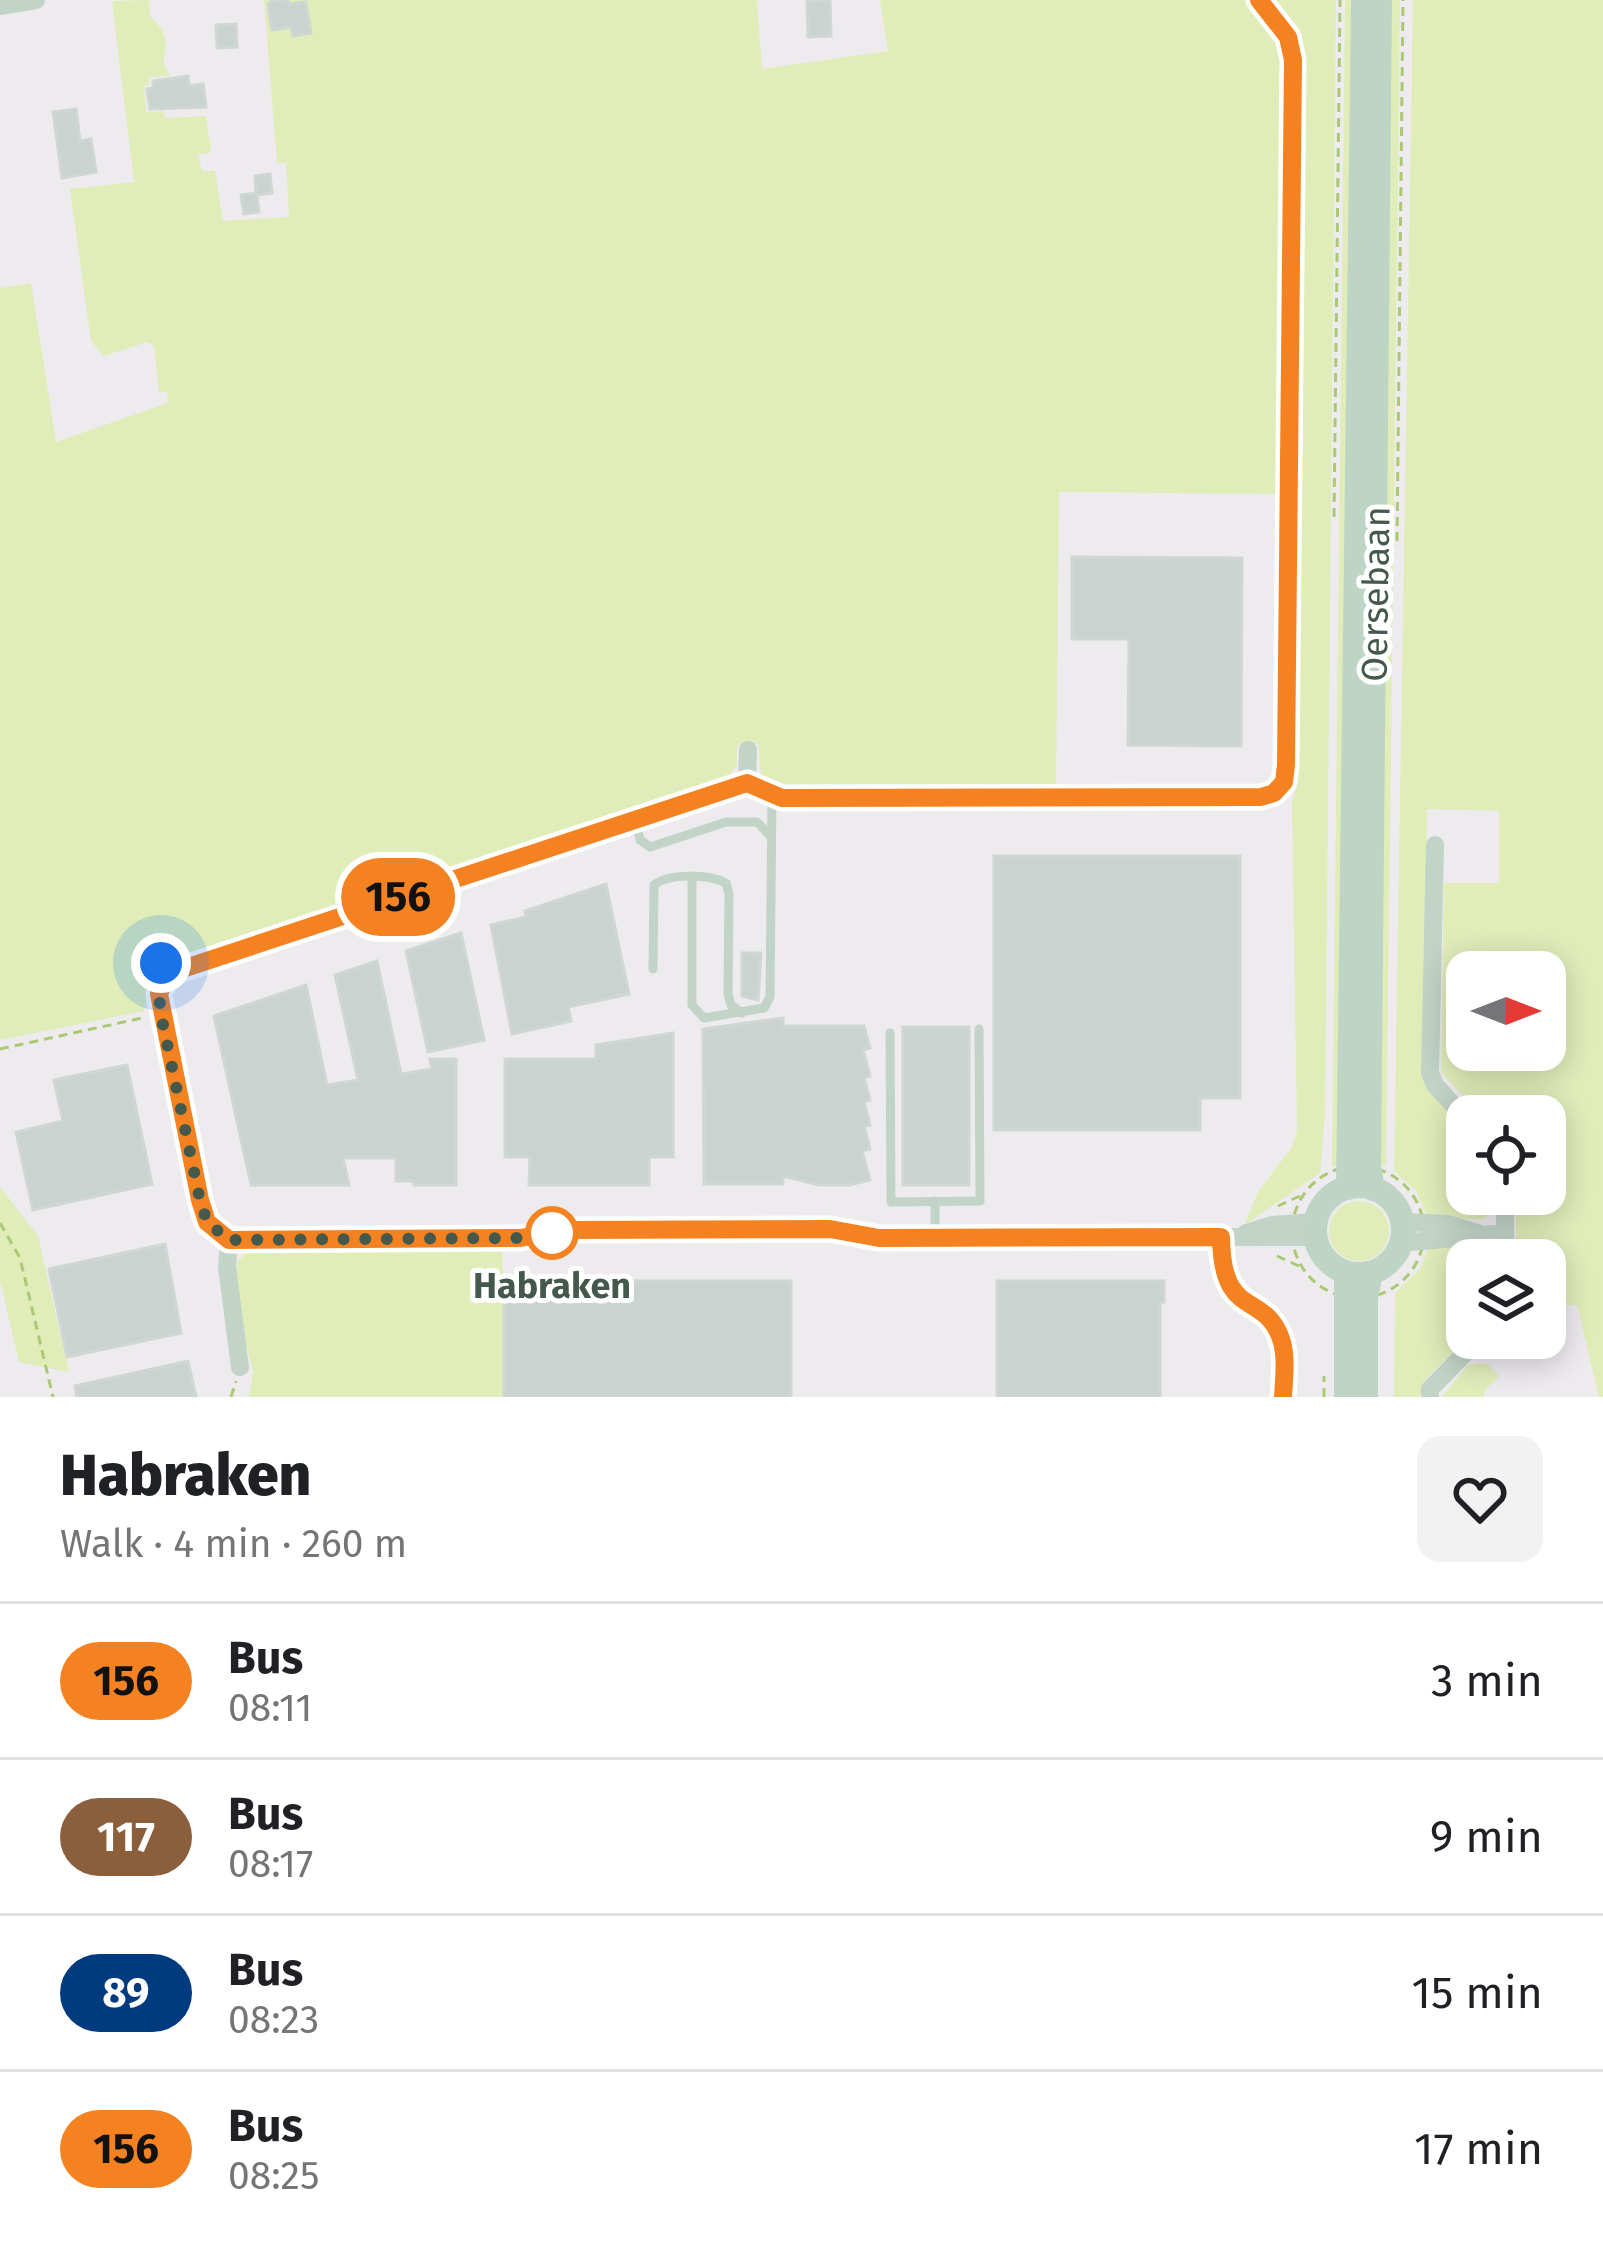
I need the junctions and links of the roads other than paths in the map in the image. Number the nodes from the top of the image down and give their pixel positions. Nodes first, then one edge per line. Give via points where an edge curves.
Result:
1 (36, 0) edge
2 (1259, 0) edge
3 (1363, 0) edge
4 (1380, 0) edge
5 (0, 6) edge
6 (748, 750) dead end
7 (747, 783) junction
8 (772, 794) junction
9 (635, 819) junction
10 (771, 837) junction
11 (1435, 845) dead end
12 (692, 878) junction
13 (154, 946) dead end
14 (653, 969) dead end
15 (167, 974) junction
16 (742, 1013) junction
17 (979, 1029) dead end
18 (890, 1033) dead end
19 (1446, 1097) edge
20 (1360, 1177) junction
21 (935, 1201) junction
22 (1504, 1215) edge
23 (1304, 1230) junction
24 (1413, 1232) junction
25 (1504, 1234) junction
26 (935, 1237) junction
27 (1221, 1237) junction
28 (1504, 1239) edge
29 (229, 1240) junction
30 (1357, 1285) junction
31 (1459, 1359) edge
32 (240, 1367) dead end
33 (1283, 1397) edge
34 (1346, 1397) edge
35 (1366, 1397) edge
36 (1430, 1397) edge

1 - 5 street
2 - 8 street via 1288,37 1293,60 1284,782 1261,797
3 - 20 main road, Oersebaan via 1349,1016
4 - 20 main road, Oersebaan
6 - 7 street
7 - 8 street
7 - 9 street
8 - 10 lane
9 - 10 lane via 650,847 726,822 757,822
9 - 15 street
10 - 16 lane via 770,997 764,1008
11 - 19 street via 1430,1073
12 - 14 lane via 654,885
12 - 16 lane via 726,883 728,994
12 - 16 lane via 692,1005 704,1018
13 - 15 street
15 - 29 street via 161,1015 207,1222
17 - 21 lane via 980,1201
18 - 21 lane via 891,1202
20 - 23 main road
20 - 24 main road via 1392,1201
21 - 26 lane
22 - 25 street
23 - 27 street
23 - 30 main road
24 - 25 street via 1448,1224
24 - 30 main road
25 - 28 street
26 - 27 street
26 - 29 street via 830,1229 567,1230 520,1238
27 - 33 street via 1224,1279 1281,1338
29 - 32 street
30 - 34 main road
30 - 35 main road
31 - 36 street

